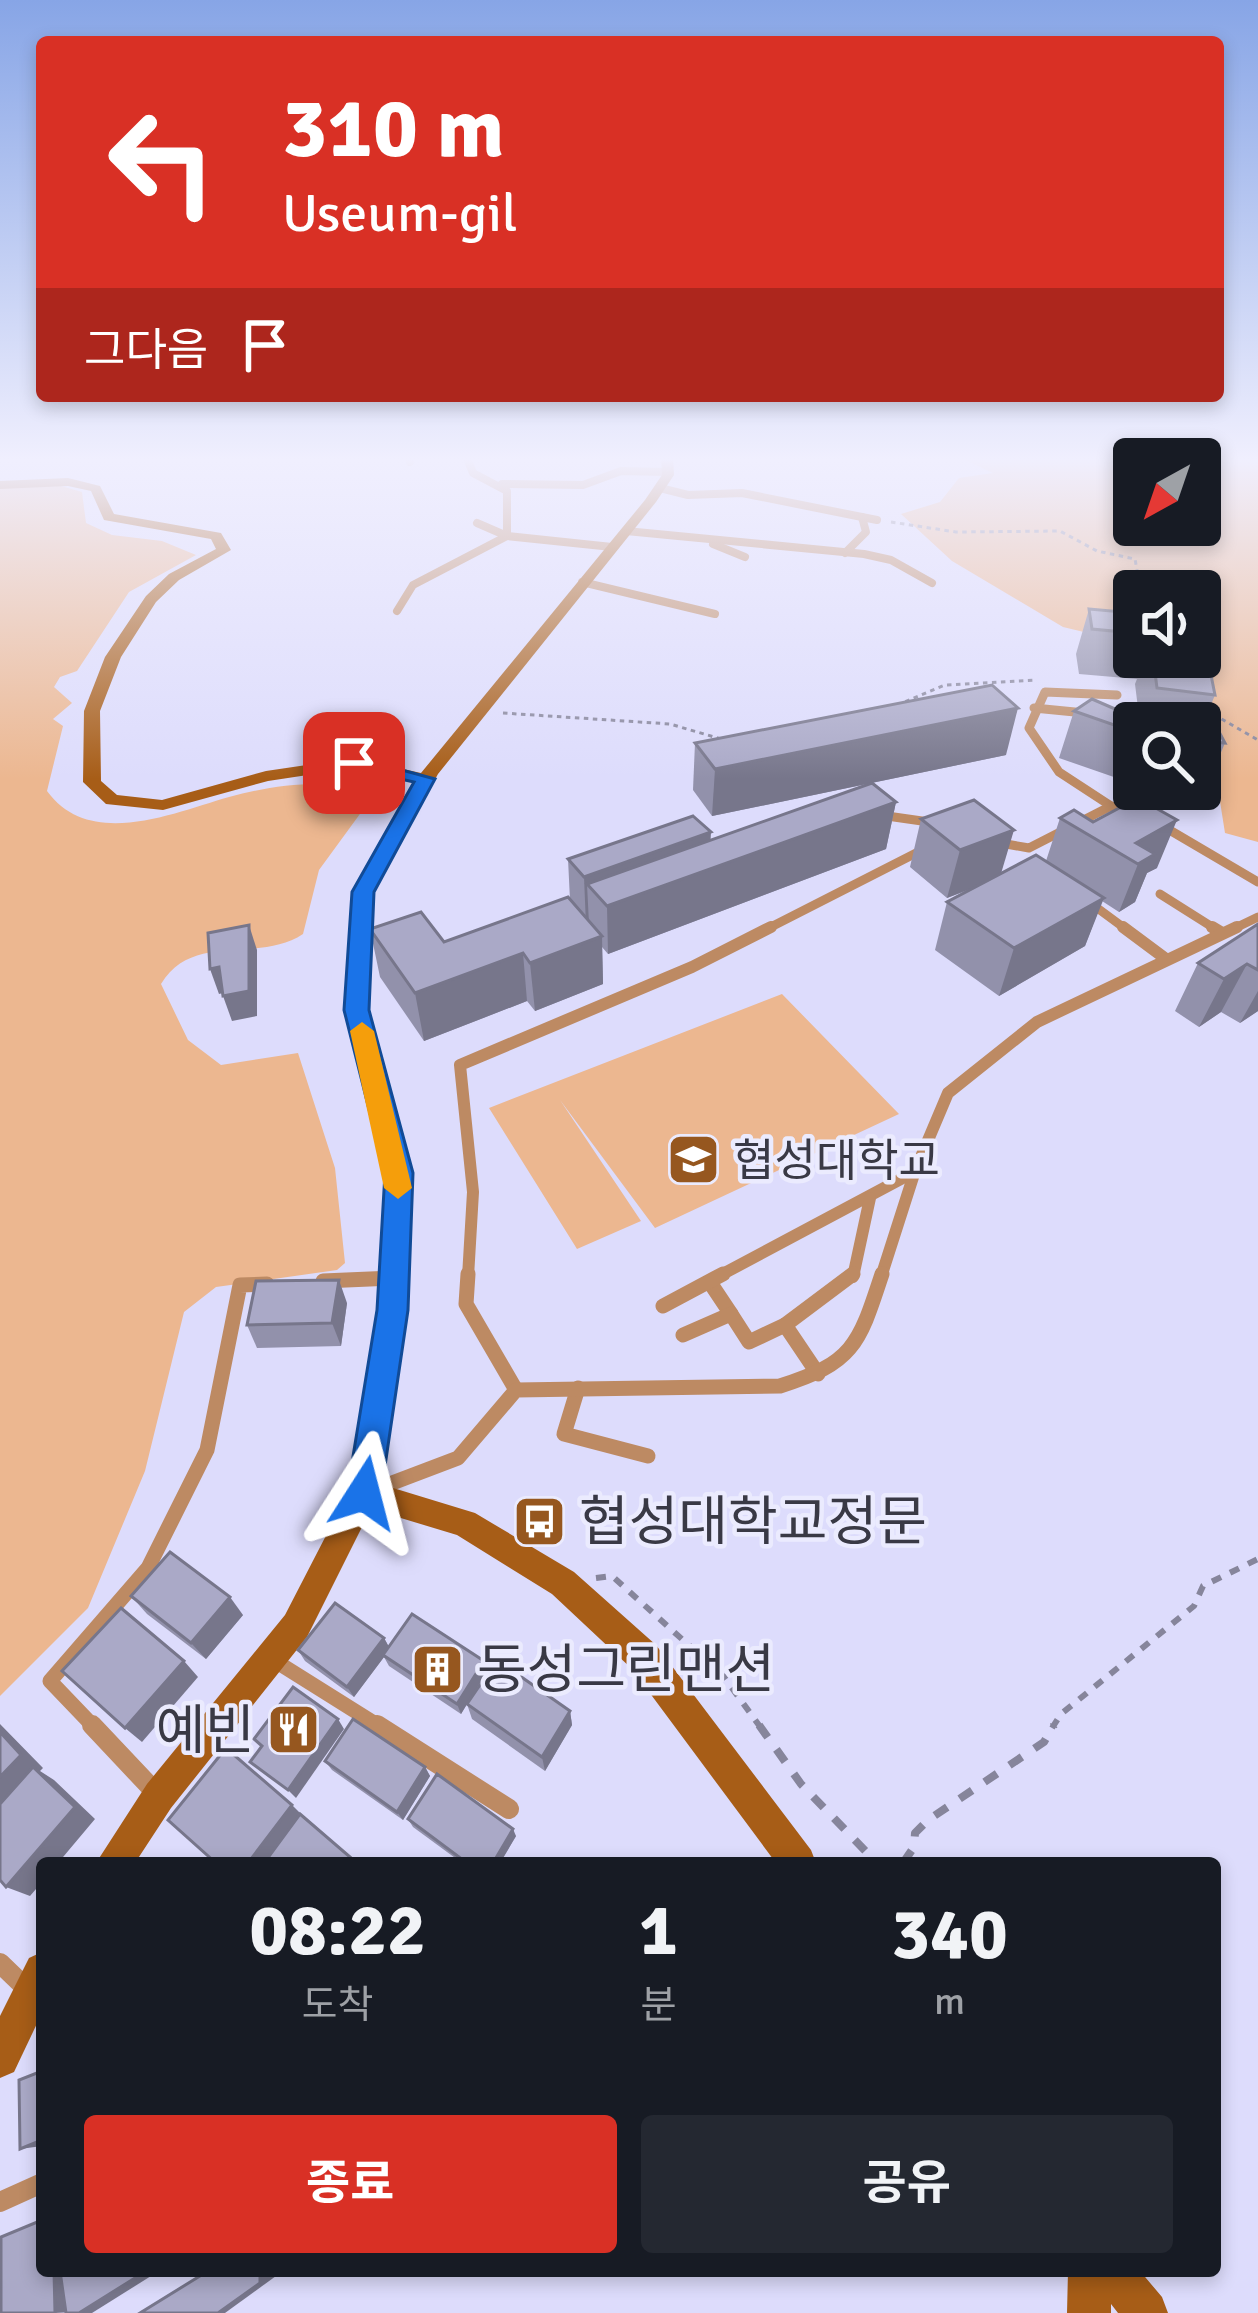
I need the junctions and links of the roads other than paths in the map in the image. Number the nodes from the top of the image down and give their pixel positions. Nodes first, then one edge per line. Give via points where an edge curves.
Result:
1 (199, 564) edge
2 (453, 564) edge
3 (597, 564) edge
4 (898, 564) edge
5 (582, 582) junction
6 (932, 583) dead end
7 (397, 611) dead end
8 (715, 614) dead end
9 (1117, 695) dead end
10 (1034, 708) junction
11 (1100, 714) edge
12 (425, 779) junction
13 (1111, 806) junction
14 (864, 817) edge
15 (944, 826) edge
16 (936, 843) edge
17 (1012, 860) edge
18 (1258, 882) edge
19 (1070, 891) edge
20 (1160, 894) dead end
21 (1258, 916) edge
22 (1222, 934) junction
23 (1166, 959) junction
24 (915, 1172) junction
25 (870, 1198) junction
26 (394, 1278) junction
27 (306, 1282) edge
28 (284, 1283) edge
29 (711, 1284) junction
30 (663, 1306) dead end
31 (731, 1314) junction
32 (785, 1325) junction
33 (683, 1335) dead end
34 (818, 1374) junction
35 (578, 1388) junction
36 (517, 1390) junction
37 (648, 1456) dead end
38 (364, 1493) junction
39 (272, 1659) junction
40 (159, 1796) junction
41 (509, 1809) dead end
42 (118, 1857) edge
43 (794, 1857) edge
44 (0, 1963) edge
45 (36, 1981) edge
46 (0, 2058) edge
47 (36, 2186) edge
48 (0, 2202) edge
49 (1090, 2277) edge
50 (1118, 2277) edge
51 (1090, 2313) edge
52 (1146, 2313) edge

1 - 12 street via 151,599 102,682 92,711 92,782 112,800 163,805 266,776 354,763
2 - 7 lane via 413,585
3 - 5 street
4 - 6 lane
5 - 8 lane
5 - 12 street
9 - 10 lane via 1045,692
10 - 11 lane
10 - 13 lane via 1029,728 1059,772
12 - 26 street via 363,892 357,1010 399,1173
13 - 17 lane via 1029,848 978,841
13 - 18 lane via 1207,847
14 - 15 lane via 893,813
16 - 36 lane via 692,967 460,1065 473,1192 466,1304
19 - 23 lane
20 - 22 lane
21 - 22 lane
22 - 23 lane
23 - 24 lane via 1037,1022 948,1093
24 - 25 lane
24 - 34 lane via 860,1341
25 - 29 lane
25 - 32 lane via 852,1280
26 - 27 lane
26 - 38 street
28 - 40 lane via 240,1285 207,1450 148,1568 50,1681
29 - 30 lane
29 - 31 lane
31 - 32 lane via 749,1342
31 - 33 lane
32 - 34 lane
34 - 35 lane via 780,1386
35 - 36 lane
35 - 37 lane via 564,1434
36 - 38 lane via 458,1458
38 - 39 street
38 - 43 street via 464,1523 563,1583 644,1657
39 - 40 street
39 - 41 lane
40 - 42 street
44 - 45 lane
45 - 46 street
47 - 48 lane
49 - 51 street
50 - 52 street

